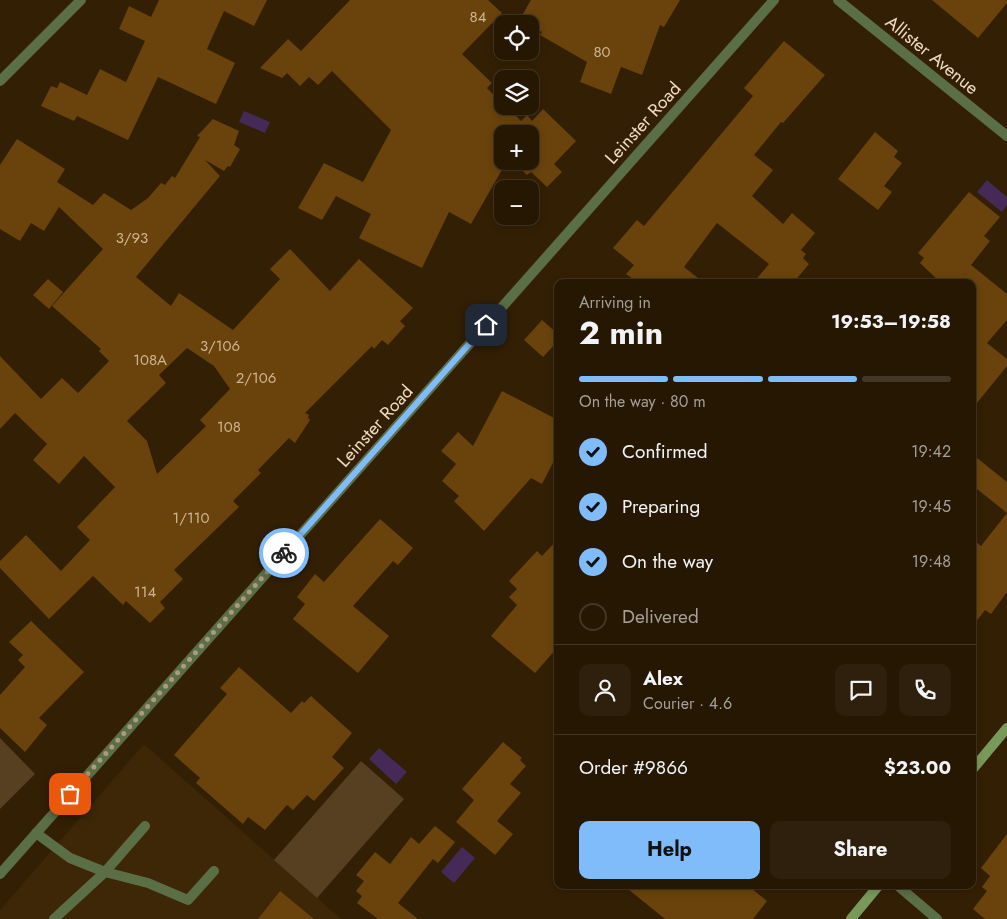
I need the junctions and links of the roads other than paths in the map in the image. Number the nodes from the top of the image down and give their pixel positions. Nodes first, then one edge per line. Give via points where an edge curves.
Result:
1 (82, 0) edge
2 (774, 0) edge
3 (838, 0) edge
4 (0, 81) edge
5 (1007, 136) edge
6 (1007, 728) edge
7 (976, 765) edge
8 (145, 826) dead end
9 (36, 833) junction
10 (105, 872) junction
11 (214, 872) dead end
12 (0, 874) edge
13 (876, 889) edge
14 (901, 889) edge
15 (54, 919) edge
16 (851, 919) edge
17 (937, 919) edge

1 - 4 street
2 - 9 street, Leinster Road
3 - 5 street, Allister Avenue
6 - 7 main road
8 - 10 street
9 - 10 street via 70,858
9 - 12 street, Leinster Road
10 - 11 street via 148,882 188,900
10 - 15 street
13 - 16 main road
14 - 17 street

